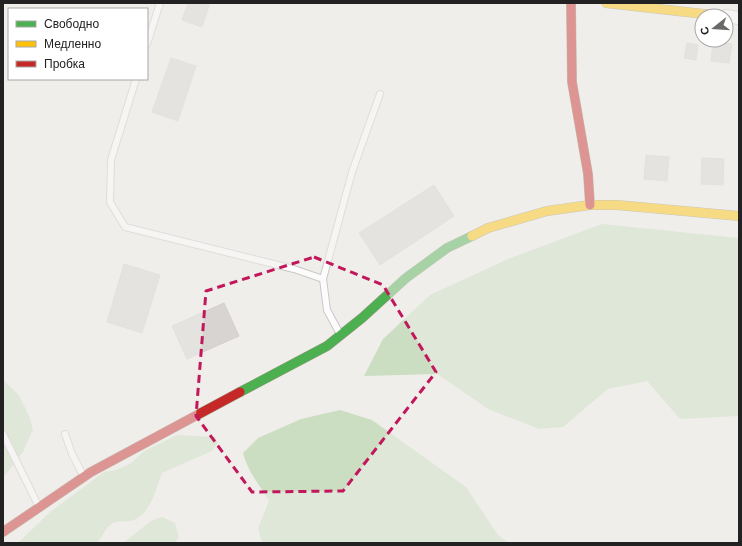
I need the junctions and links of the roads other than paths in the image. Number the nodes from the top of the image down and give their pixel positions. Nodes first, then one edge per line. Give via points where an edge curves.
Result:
1 (160, 3) edge
2 (571, 3) edge
3 (606, 3) edge
4 (694, 13) edge
5 (148, 41) edge
6 (136, 80) edge
7 (380, 94) dead end
8 (590, 205) junction
9 (739, 216) edge
10 (323, 279) junction
11 (341, 335) junction
12 (3, 434) edge
13 (65, 434) dead end
14 (84, 477) junction
15 (39, 507) junction
16 (3, 532) edge

1 - 5 lane
2 - 8 street via 572,82 588,174
3 - 4 street
6 - 10 lane via 111,160 110,202 125,227 294,269
7 - 10 lane via 352,172
8 - 9 street
8 - 11 street via 522,217 488,228 448,248 406,278
10 - 11 lane via 327,310
11 - 14 street via 327,346 289,367
12 - 15 lane
13 - 14 lane
14 - 15 street
15 - 16 street

